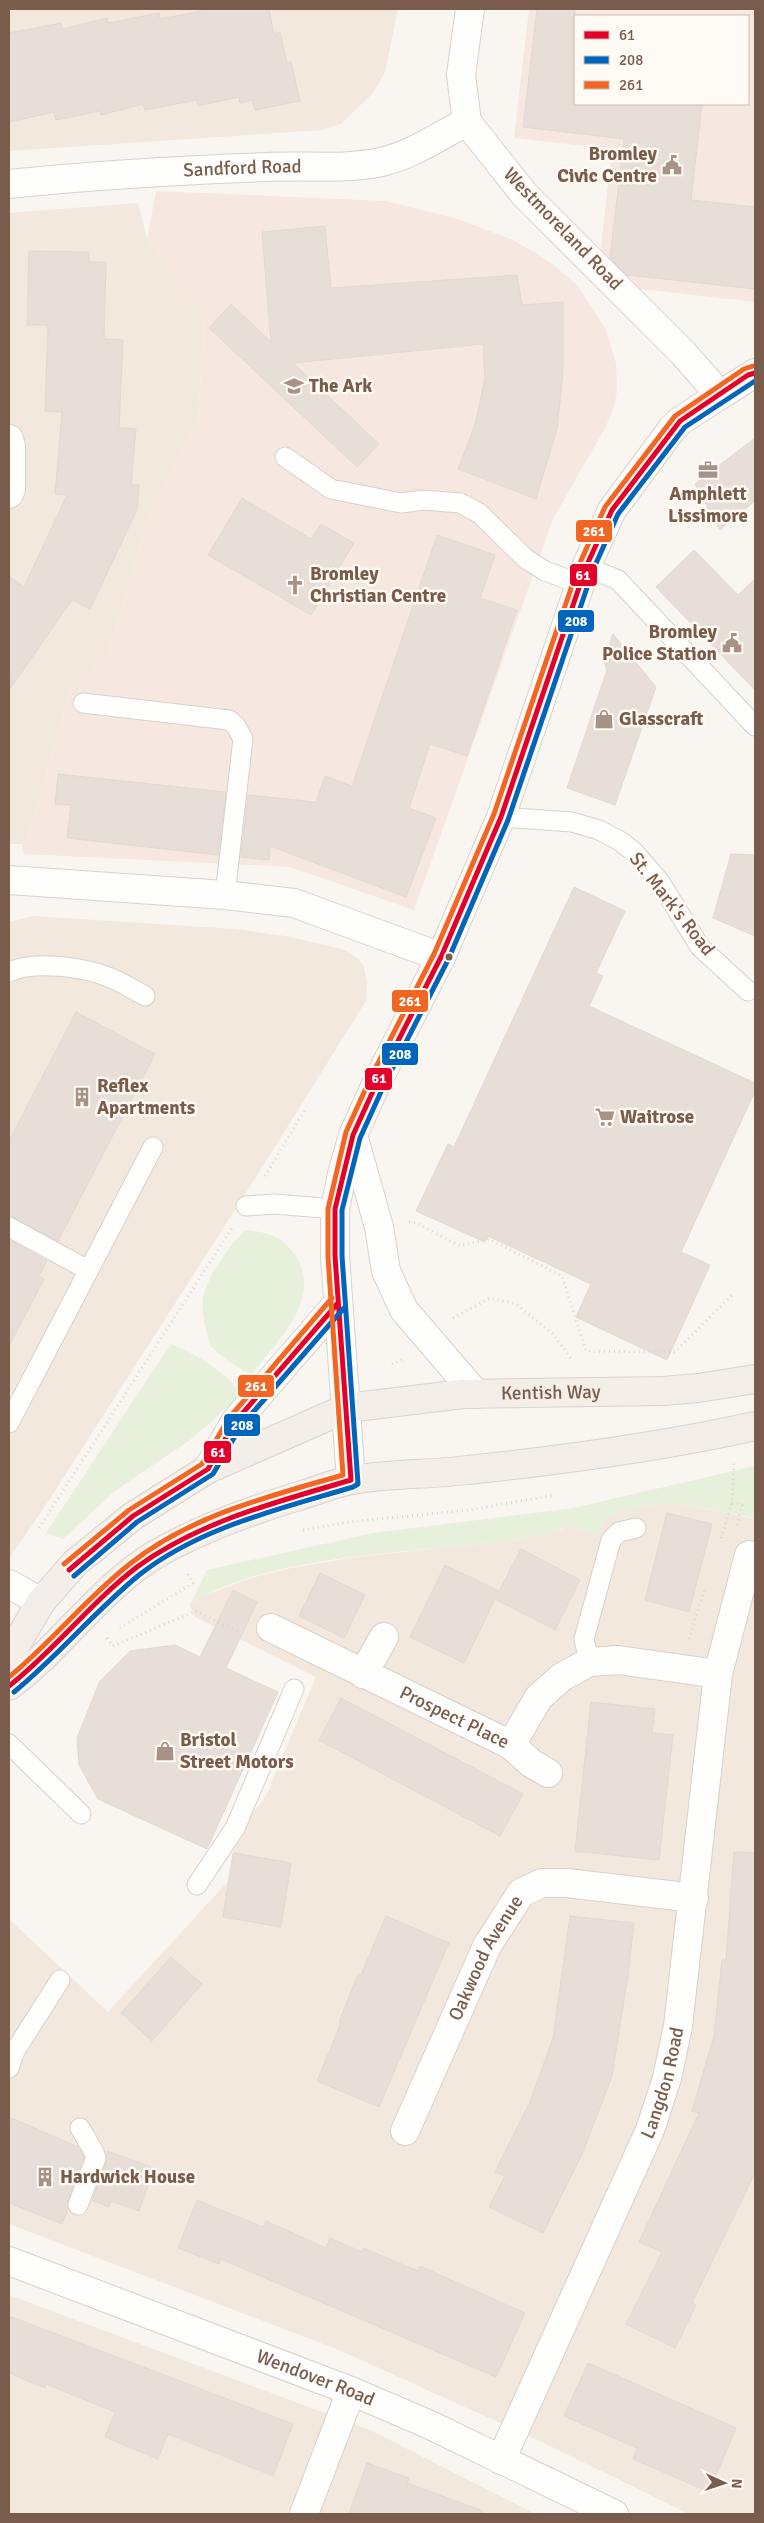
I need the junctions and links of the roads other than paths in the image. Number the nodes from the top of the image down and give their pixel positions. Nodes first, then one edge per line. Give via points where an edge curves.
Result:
1 (470, 9) edge
2 (467, 122) junction
3 (9, 184) edge
4 (755, 373) edge
5 (720, 395) junction
6 (9, 438) edge
7 (285, 458) dead end
8 (9, 494) edge
9 (583, 576) junction
10 (83, 704) dead end
11 (755, 726) edge
12 (501, 817) junction
13 (9, 880) edge
14 (225, 895) junction
15 (441, 957) junction
16 (9, 972) edge
17 (748, 991) dead end
18 (146, 996) dead end
19 (353, 1135) junction
20 (153, 1147) dead end
21 (246, 1206) road end
22 (335, 1209) junction
23 (9, 1227) edge
24 (88, 1270) junction
25 (338, 1303) junction
26 (755, 1379) edge
27 (476, 1394) junction
28 (347, 1408) junction
29 (9, 1423) edge
30 (744, 1429) edge
31 (208, 1469) junction
32 (352, 1480) junction
33 (636, 1528) dead end
34 (749, 1555) dead end
35 (9, 1584) edge
36 (41, 1602) junction
37 (271, 1628) road end
38 (384, 1637) dead end
39 (9, 1656) edge
40 (590, 1662) junction
41 (363, 1674) junction
42 (718, 1674) junction
43 (9, 1686) edge
44 (294, 1689) dead end
45 (9, 1744) edge
46 (511, 1745) junction
47 (548, 1773) dead end
48 (81, 1814) dead end
49 (197, 1885) dead end
50 (694, 1898) junction
51 (60, 1980) dead end
52 (9, 2068) edge
53 (80, 2128) dead end
54 (405, 2131) dead end
55 (78, 2205) dead end
56 (9, 2261) edge
57 (351, 2392) junction
58 (501, 2460) junction
59 (304, 2514) edge
60 (614, 2514) edge

1 - 2 street via 461,75
2 - 3 street, Sandford Road via 422,147 380,162 338,167 81,176
2 - 5 street, Westmoreland Road via 524,194 683,353
4 - 5 street
5 - 9 street via 680,421 658,445 612,510
6 - 8 street
7 - 9 lane via 331,490 401,502 460,503 480,514 532,563 545,571
9 - 11 lane via 618,580
9 - 12 street
10 - 14 lane via 229,720 236,726 243,739
12 - 15 street
12 - 17 lane, St. Mark's Road via 572,822 620,841 660,882 700,947
13 - 14 street
14 - 15 street via 294,903
15 - 19 street
16 - 18 lane via 21,966 67,967 111,977
19 - 22 street
19 - 27 street via 379,1227 386,1271 396,1294 404,1310
20 - 24 lane
21 - 22 lane via 274,1204
22 - 25 street
23 - 24 lane
24 - 29 lane
25 - 28 street
25 - 31 street via 234,1422
26 - 27 main road, Kentish Way via 662,1391
27 - 28 main road, Kentish Way
28 - 31 main road, Kentish Way
28 - 32 street
30 - 32 main road via 466,1471
31 - 36 main road, Kentish Way via 133,1516 75,1563
32 - 43 main road via 220,1522 156,1554 110,1590
33 - 40 lane via 619,1532 612,1540 584,1639
34 - 42 street, Langdon Road
35 - 36 street
36 - 39 main road, Kentish Way
37 - 41 street, Prospect Place
38 - 41 street
40 - 42 street, Prospect Place via 618,1660
40 - 46 street, Prospect Place via 562,1677 539,1697
41 - 46 street, Prospect Place
42 - 50 street, Langdon Road
44 - 49 lane via 235,1828
45 - 48 lane
46 - 47 street via 530,1763
50 - 54 street, Oakwood Avenue via 568,1883 542,1883 521,1893 487,1946
50 - 58 street, Langdon Road via 668,2078 650,2130
51 - 52 lane via 15,2051
53 - 55 lane via 96,2158
56 - 57 street, Wendover Road
57 - 58 street, Wendover Road via 428,2424
57 - 59 street
58 - 60 street, Wendover Road

